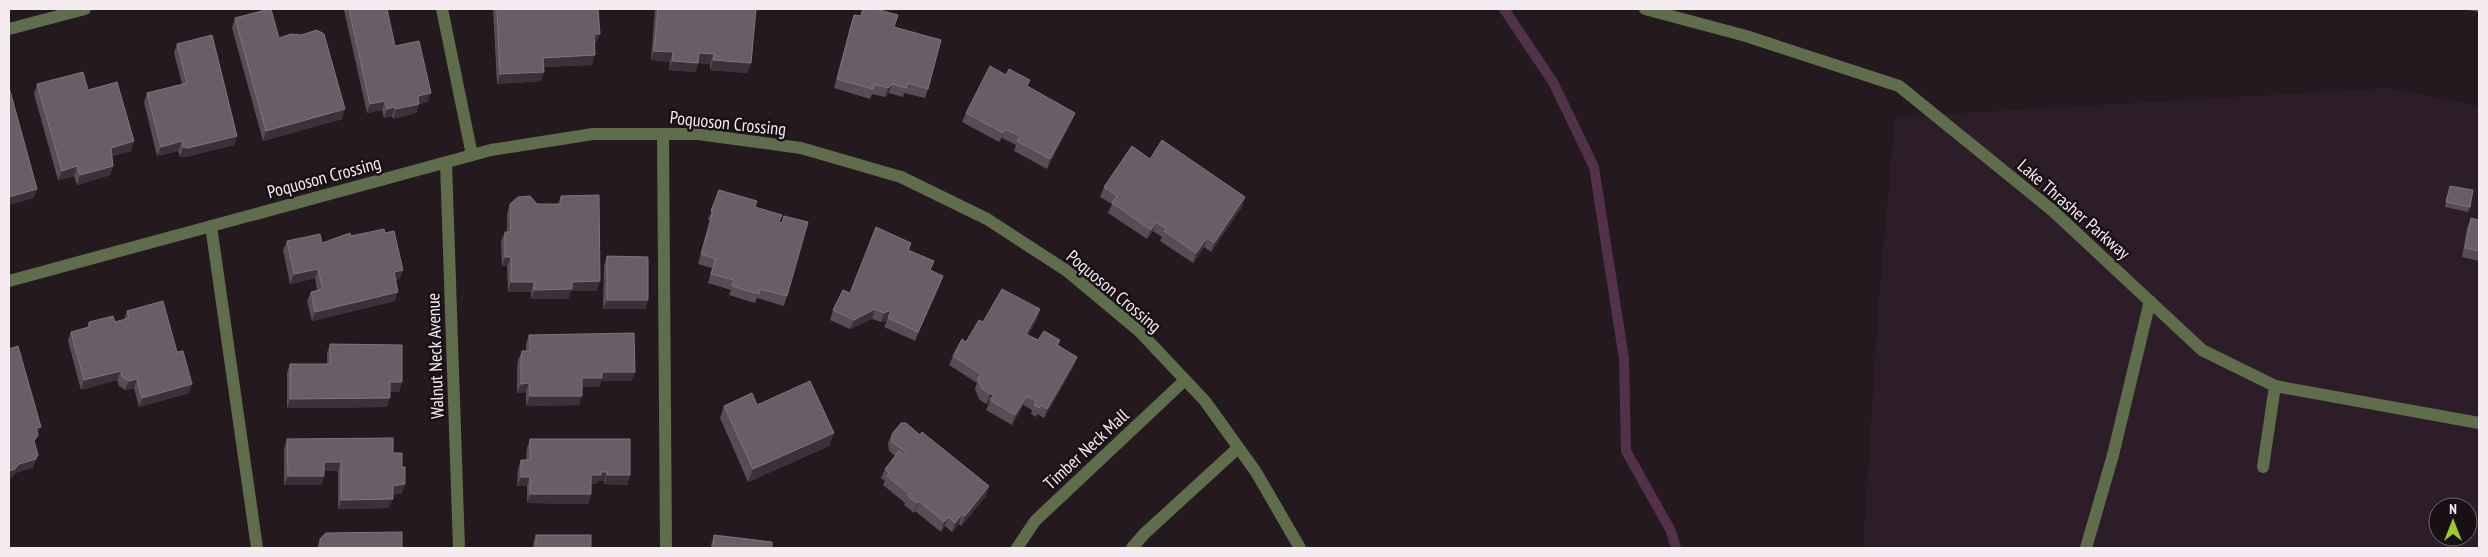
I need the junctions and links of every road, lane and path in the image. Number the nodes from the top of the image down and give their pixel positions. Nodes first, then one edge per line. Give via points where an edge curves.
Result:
1 (85, 9) edge
2 (442, 9) edge
3 (1644, 9) edge
4 (9, 29) edge
5 (663, 134) junction
6 (472, 155) junction
7 (446, 163) junction
8 (211, 226) junction
9 (9, 281) edge
10 (2150, 301) junction
11 (1185, 380) junction
12 (2274, 386) junction
13 (2479, 423) edge
14 (1238, 448) junction
15 (2263, 467) dead end
16 (257, 548) edge
17 (460, 548) edge
18 (666, 548) edge
19 (1017, 548) edge
20 (1132, 548) edge
21 (1300, 548) edge
22 (2086, 548) edge

1 - 4 street
2 - 6 street
3 - 10 street, Lake Thrasher Parkway via 1746,36 1899,86 2053,210
5 - 6 street, Poquoson Crossing via 593,134
5 - 11 street, Poquoson Crossing via 698,134 801,148 901,177 987,219 1067,271 1140,332
5 - 18 street
6 - 7 street, Poquoson Crossing
7 - 8 street, Poquoson Crossing
7 - 17 street, Walnut Neck Avenue
8 - 9 street, Poquoson Crossing
8 - 16 street
10 - 12 street, Lake Thrasher Parkway via 2202,350
10 - 22 street via 2114,455
11 - 14 street, Poquoson Crossing
11 - 19 street, Timber Neck Mall via 1035,521
12 - 13 street, Lake Thrasher Parkway
12 - 15 street
14 - 20 street
14 - 21 street, Poquoson Crossing via 1256,472

